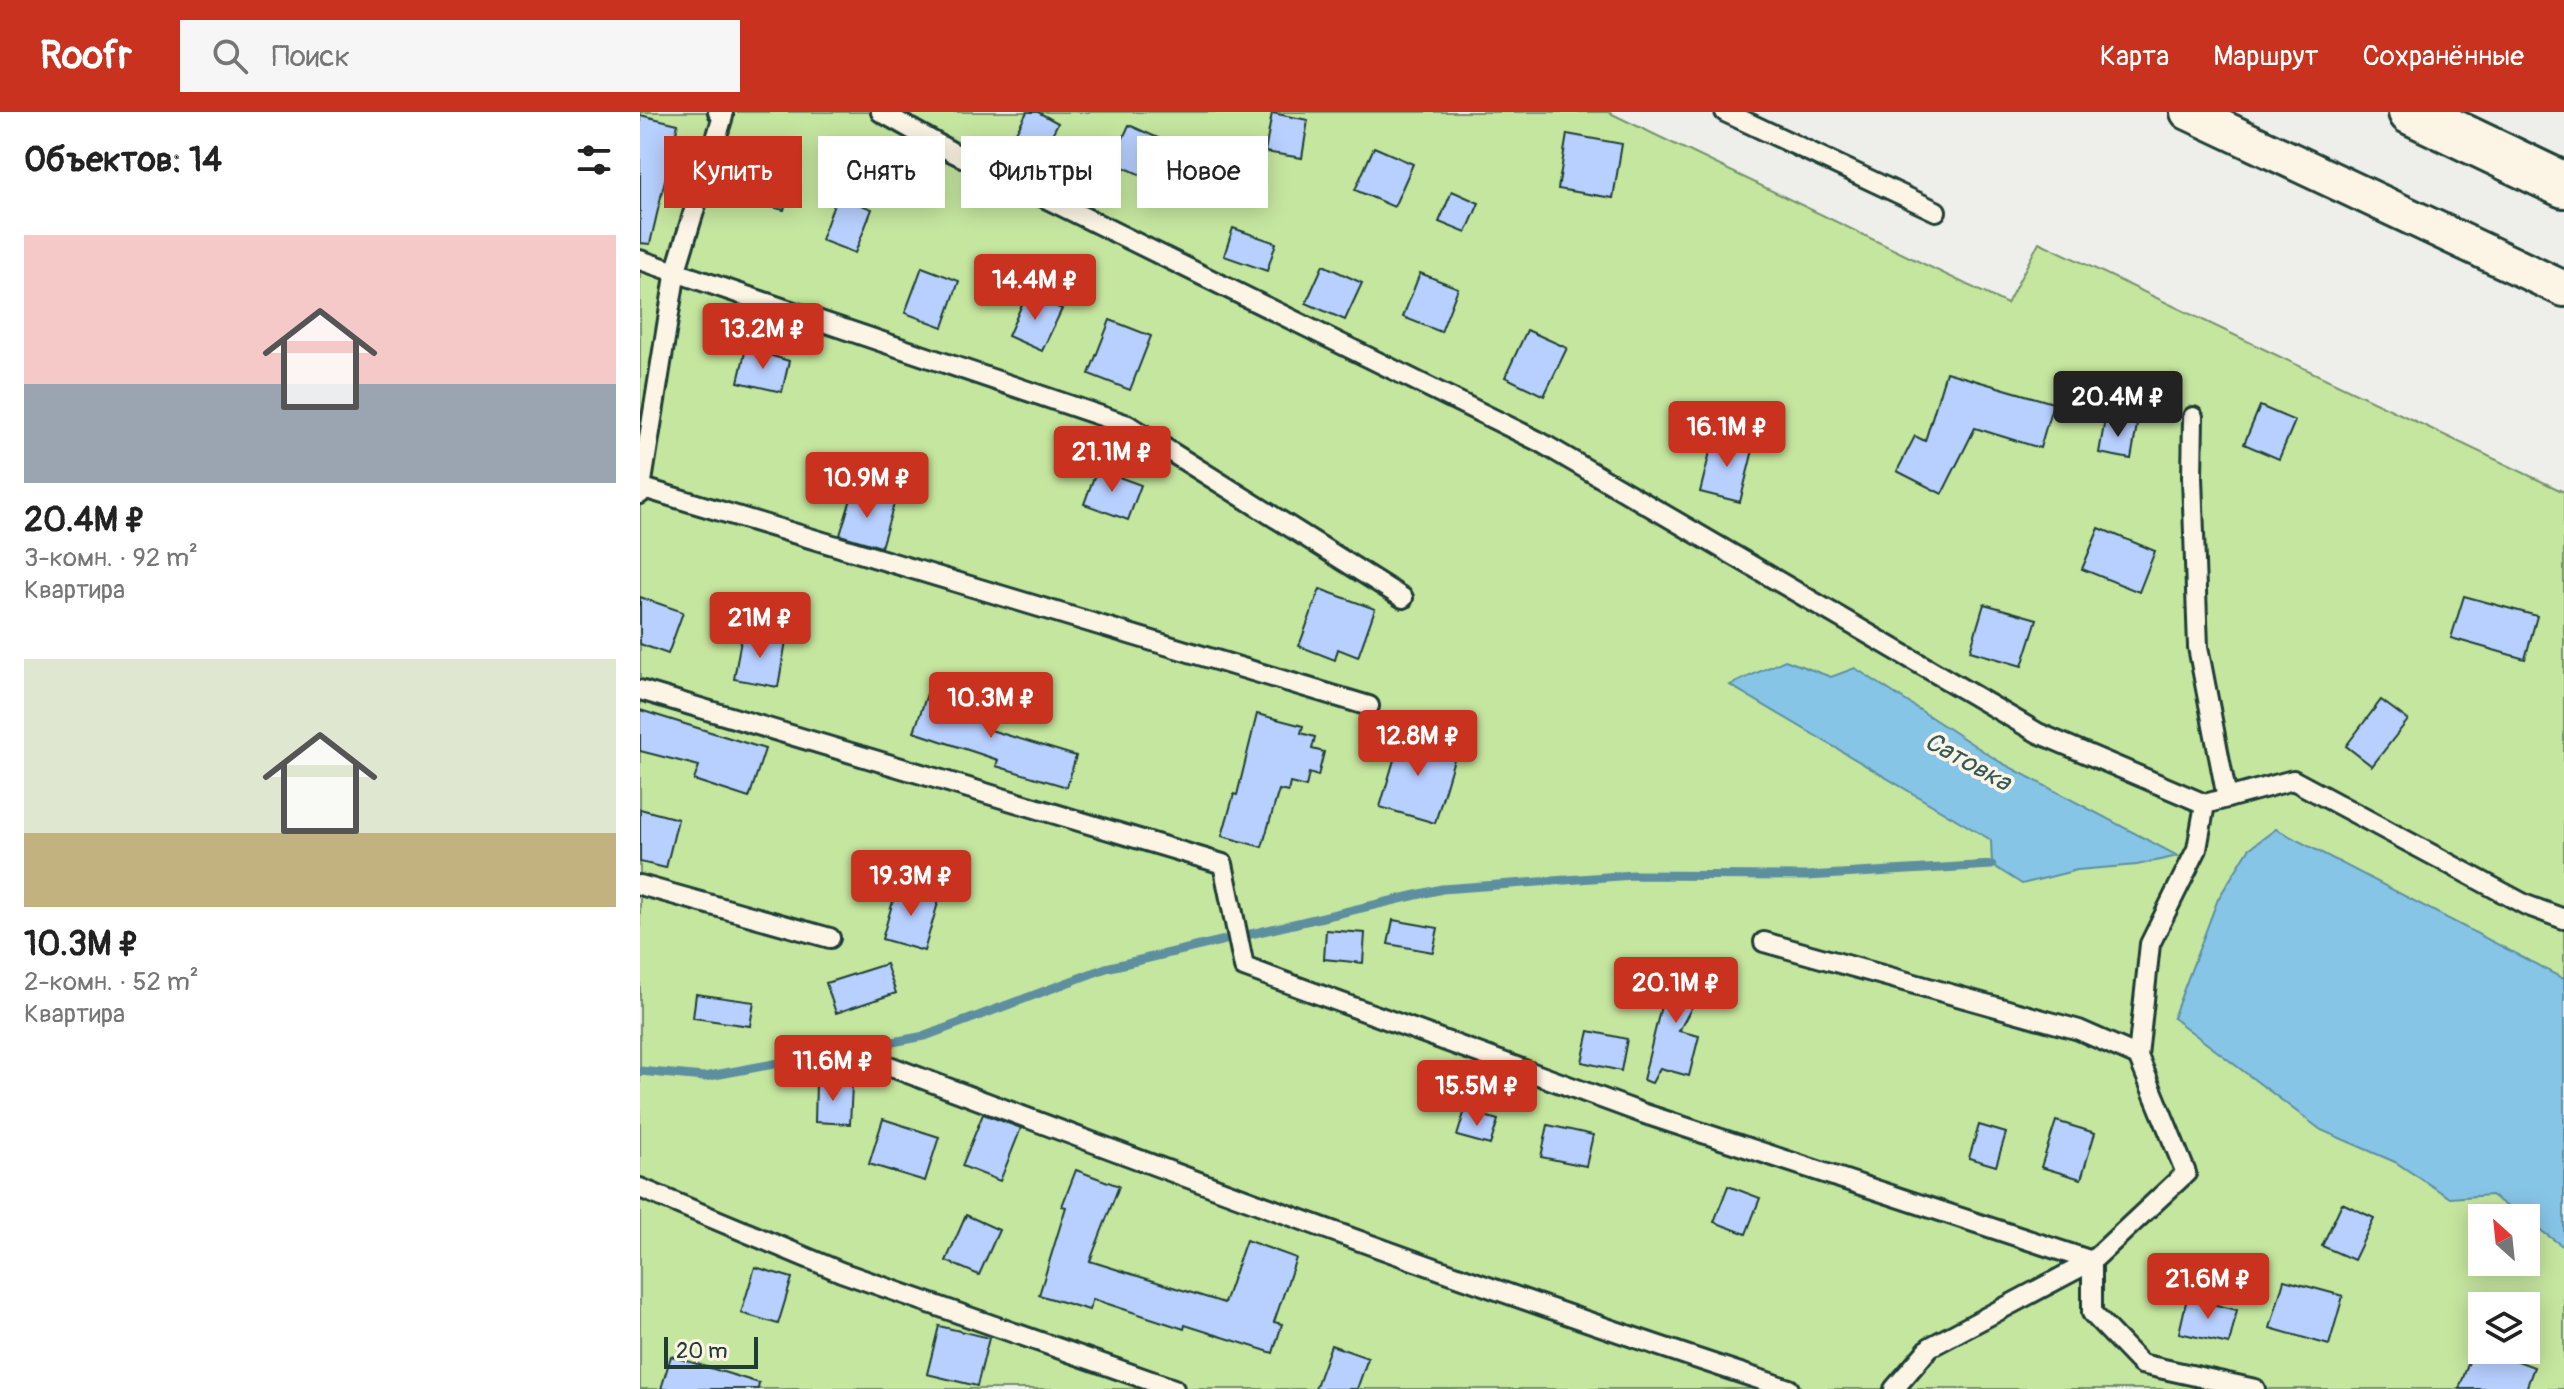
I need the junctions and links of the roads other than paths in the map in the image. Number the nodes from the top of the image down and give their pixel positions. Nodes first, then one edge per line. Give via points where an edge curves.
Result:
1 (718, 112) edge
2 (881, 112) edge
3 (1725, 112) edge
4 (2188, 112) edge
5 (2411, 112) edge
6 (2564, 185) edge
7 (1936, 211) dead end
8 (640, 260) edge
9 (676, 270) junction
10 (2564, 289) edge
11 (2193, 417) dead end
12 (640, 490) edge
13 (1403, 598) dead end
14 (640, 690) edge
15 (1369, 706) dead end
16 (2227, 798) junction
17 (2205, 804) junction
18 (640, 885) edge
19 (2564, 919) edge
20 (830, 938) dead end
21 (1764, 942) dead end
22 (2138, 1056) junction
23 (881, 1063) dead end
24 (640, 1188) edge
25 (2092, 1261) junction
26 (1174, 1389) edge
27 (1789, 1389) edge
28 (1894, 1389) edge
29 (2255, 1389) edge

1 - 9 lane via 723,116
2 - 17 lane via 1540,442 2038,733
3 - 7 lane
4 - 10 street
5 - 6 highway
8 - 9 lane
9 - 12 lane
9 - 13 lane via 1128,425
11 - 16 lane via 2198,647
12 - 15 lane
14 - 25 lane via 1223,864 1244,967 1642,1113
16 - 17 lane
16 - 19 lane via 2293,780 2526,905
17 - 22 lane via 2197,849 2150,944
18 - 20 lane
21 - 22 lane via 2079,1030
22 - 25 lane via 2186,1173
23 - 27 lane via 1597,1326
24 - 26 lane via 841,1272
25 - 28 lane via 1930,1347
25 - 29 lane via 2092,1313 2141,1364

